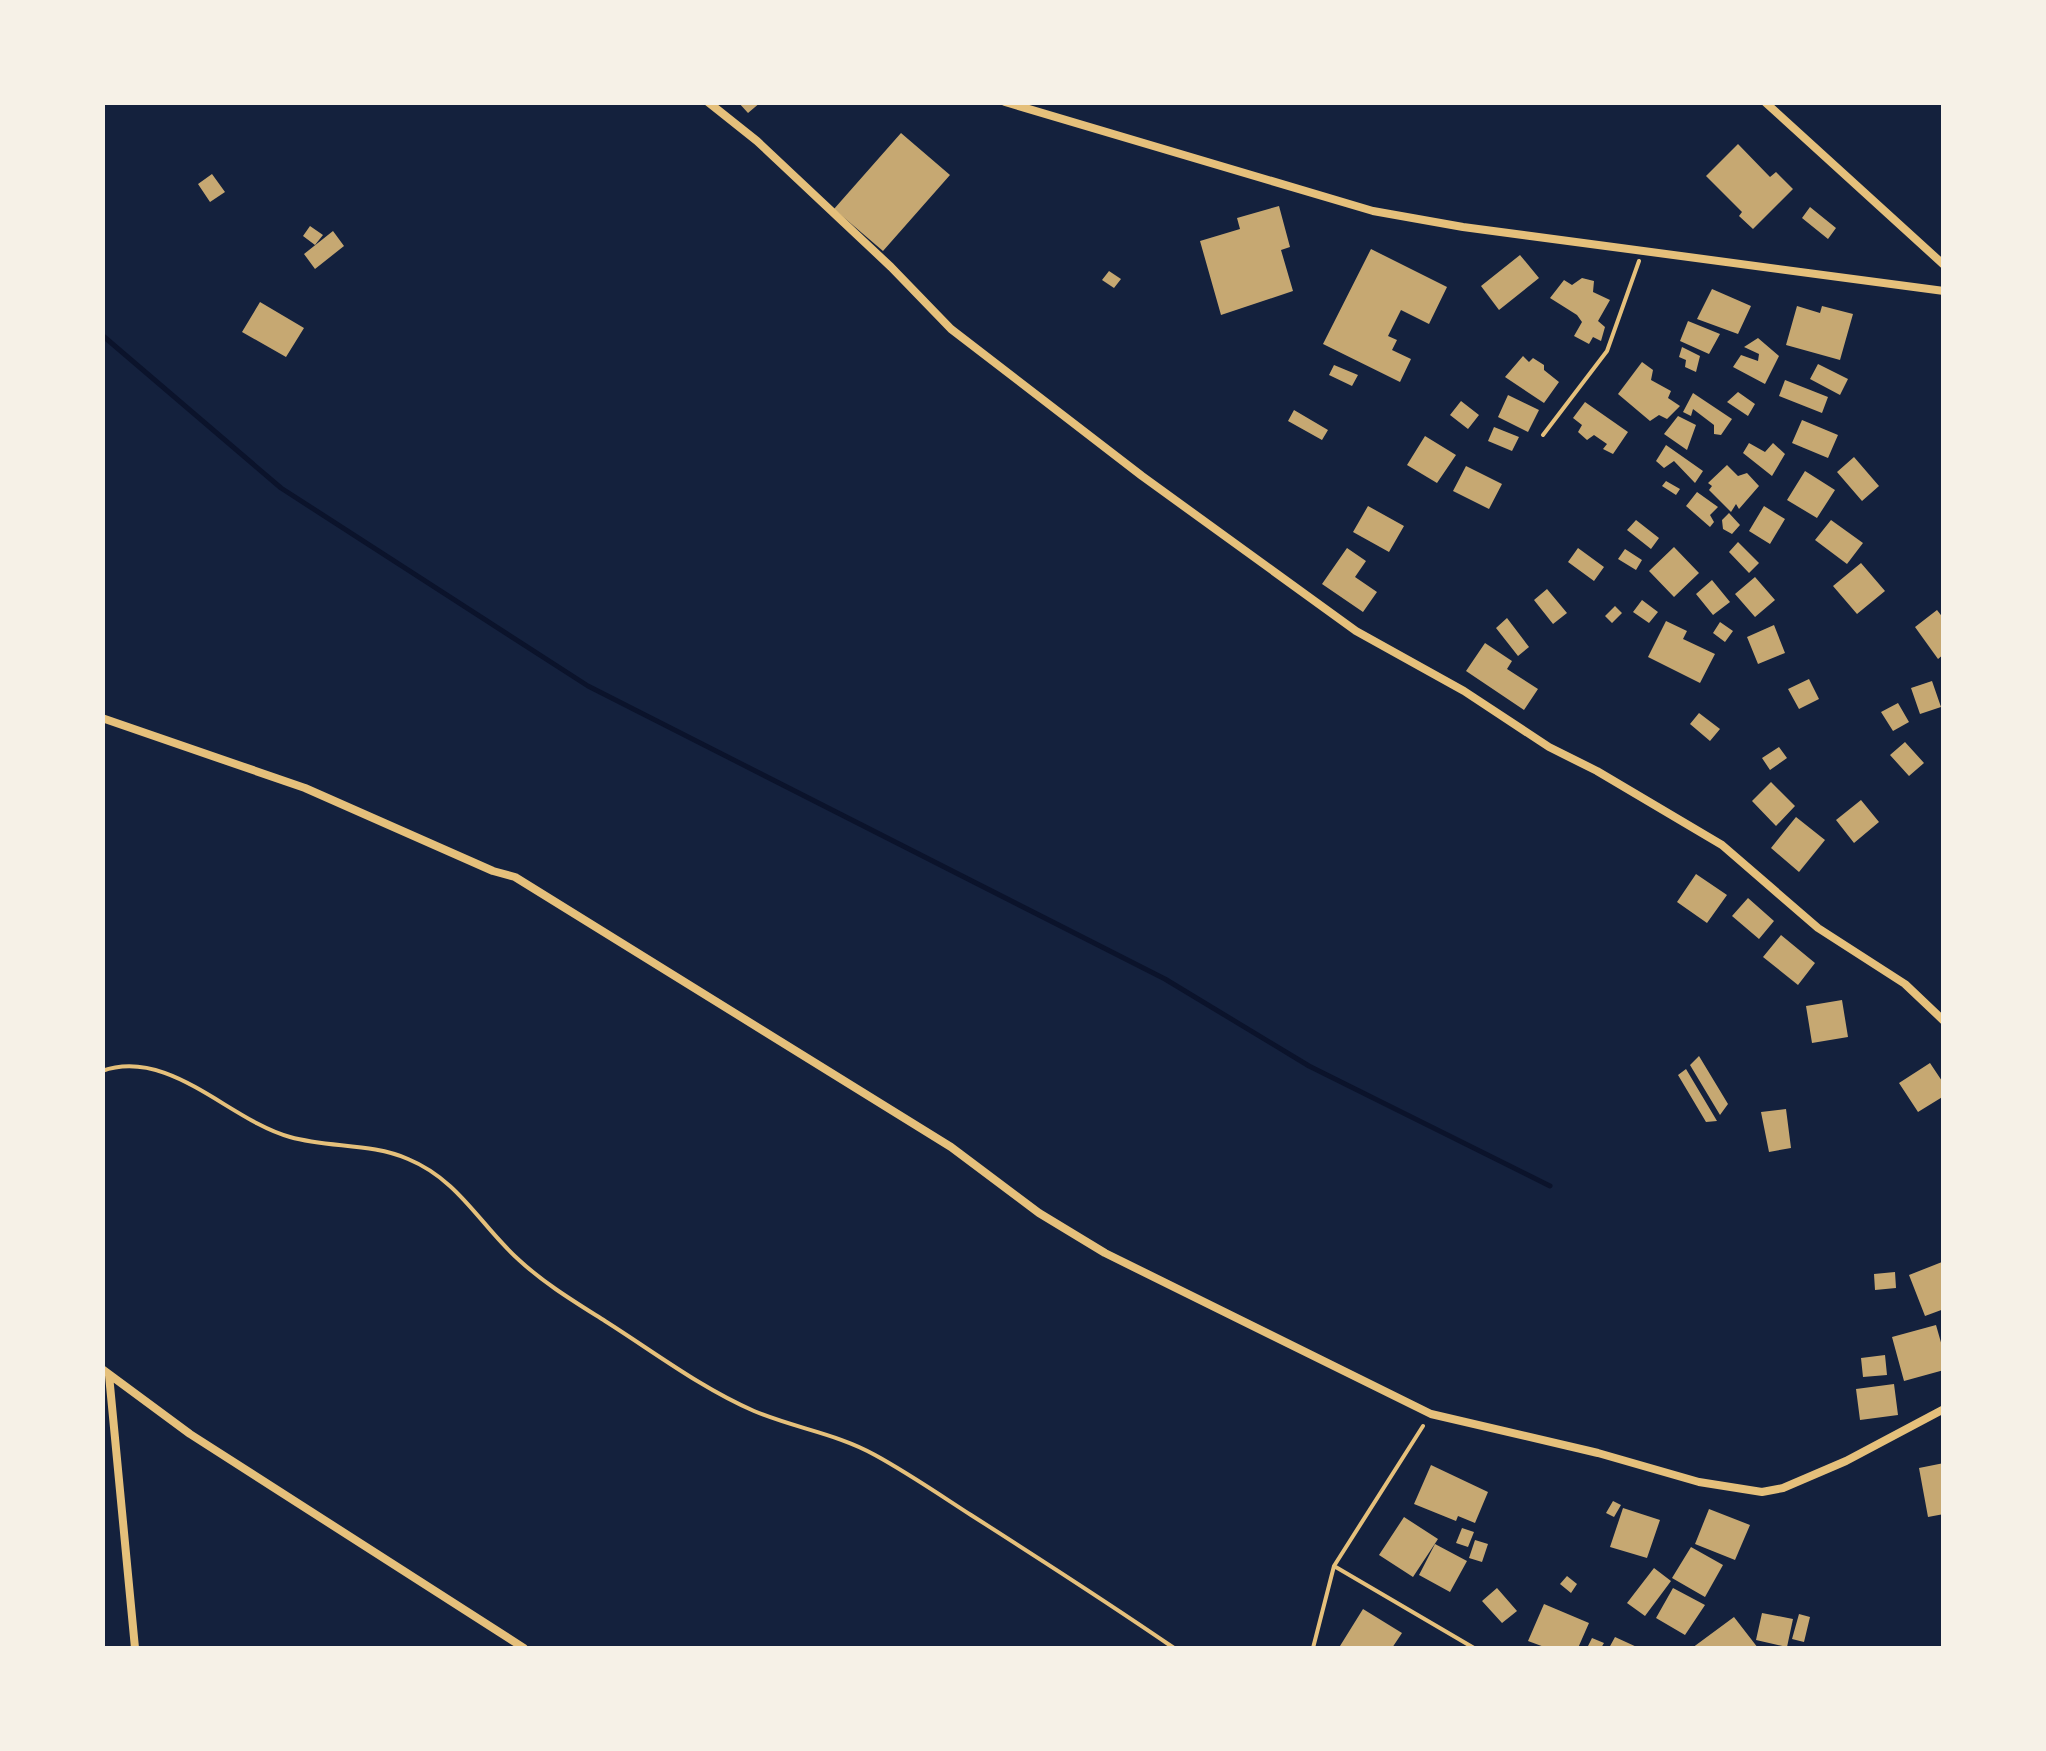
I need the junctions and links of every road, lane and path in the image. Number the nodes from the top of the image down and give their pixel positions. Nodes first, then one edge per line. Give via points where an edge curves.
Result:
1 (708, 102) edge
2 (1004, 102) edge
3 (1765, 102) edge
4 (1642, 252) junction
5 (1944, 266) edge
6 (1944, 292) edge
7 (1543, 434) dead end
8 (102, 718) edge
9 (1944, 1022) edge
10 (102, 1072) edge
11 (106, 1372) edge
12 (1944, 1409) edge
13 (1431, 1414) junction
14 (1334, 1566) junction
15 (135, 1648) edge
16 (524, 1648) edge
17 (1174, 1648) edge
18 (1313, 1648) edge
19 (1474, 1648) edge

1 - 9 street via 951,329 1142,476 1332,616 1722,845 1818,928 1905,984
2 - 4 street via 1373,211
3 - 5 street
4 - 6 street
4 - 7 path via 1608,351
8 - 13 street via 305,788 515,877 951,1146 1092,1245
10 - 17 path via 138,1066 188,1083 285,1136 368,1148 425,1168 464,1196 516,1257 583,1307 720,1394 875,1454
11 - 15 street
11 - 16 street
12 - 13 street via 1846,1462 1762,1492
13 - 14 path
14 - 18 path
14 - 19 path

